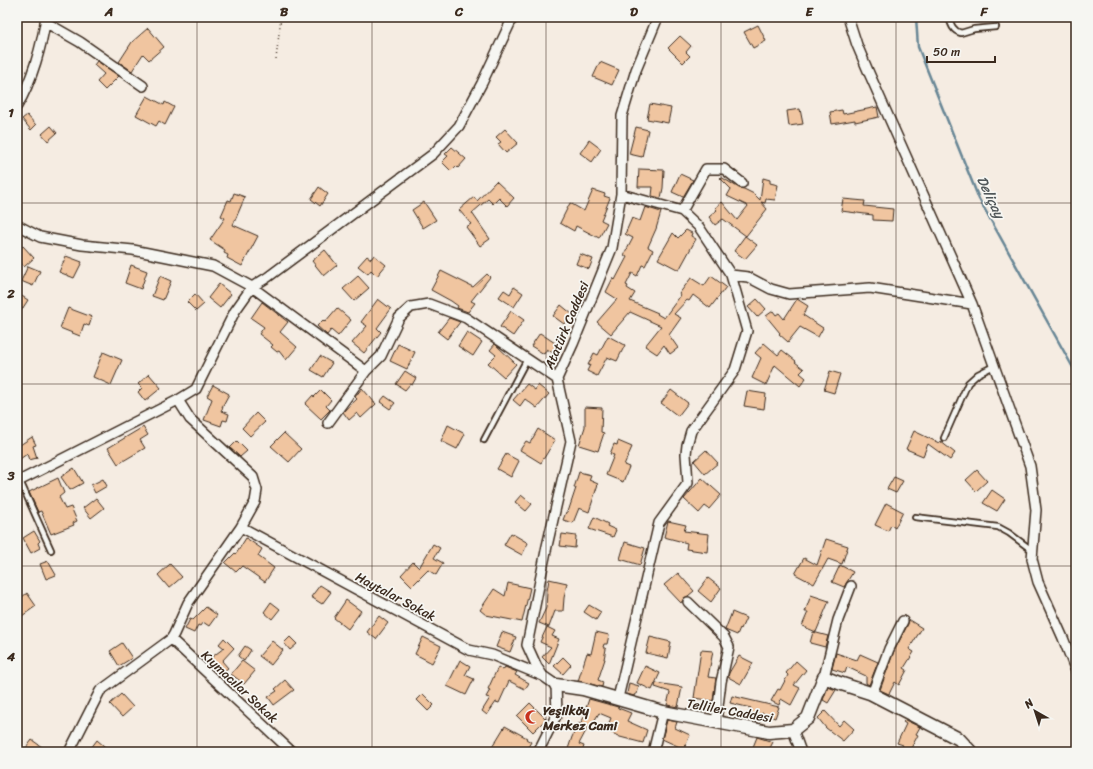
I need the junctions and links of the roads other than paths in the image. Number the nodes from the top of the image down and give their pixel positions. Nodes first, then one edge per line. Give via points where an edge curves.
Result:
1 (514, 17) edge
2 (658, 17) edge
3 (848, 17) edge
4 (949, 17) edge
5 (46, 19) edge
6 (996, 27) dead end
7 (142, 86) dead end
8 (17, 106) edge
9 (742, 183) dead end
10 (622, 194) junction
11 (682, 211) junction
12 (17, 225) edge
13 (731, 275) junction
14 (252, 287) junction
15 (972, 304) junction
16 (527, 359) junction
17 (994, 366) junction
18 (366, 372) junction
19 (558, 379) junction
20 (178, 400) junction
21 (328, 423) dead end
22 (944, 438) dead end
23 (484, 440) dead end
24 (18, 481) edge
25 (916, 517) dead end
26 (241, 527) junction
27 (51, 550) dead end
28 (1033, 551) junction
29 (851, 586) dead end
30 (688, 602) dead end
31 (903, 621) dead end
32 (171, 639) junction
33 (1076, 671) edge
34 (543, 676) junction
35 (824, 677) junction
36 (556, 685) junction
37 (872, 694) junction
38 (618, 698) junction
39 (663, 712) junction
40 (716, 722) junction
41 (792, 730) junction
42 (70, 752) edge
43 (292, 752) edge
44 (538, 752) edge
45 (653, 752) edge
46 (801, 752) edge
47 (971, 752) edge

1 - 14 street via 459,126 433,154
2 - 10 street, Atatürk Caddesi via 636,70 622,116
3 - 15 street via 869,74
4 - 6 lane via 954,30 961,33
5 - 7 street
5 - 8 street via 25,92
9 - 11 street via 724,169 706,169
10 - 11 street
10 - 19 street, Atatürk Caddesi via 612,248
11 - 13 street via 699,228
12 - 14 street via 40,237 133,250 213,266
13 - 15 street via 748,277 771,289 789,294 870,288
13 - 38 street via 747,331 735,370 691,431 686,445 688,483 659,523
14 - 18 street
14 - 20 street via 235,311 196,389
15 - 17 street
16 - 18 street via 466,318 429,304 411,307 399,318 381,356
16 - 19 street
16 - 23 lane
17 - 22 lane via 978,374 968,383
17 - 28 street via 1030,466 1036,510
18 - 21 street
19 - 34 street, Atatürk Caddesi via 571,441 546,546 527,644
20 - 24 street
20 - 26 street via 190,419 253,477 257,490 255,502
24 - 27 lane
25 - 28 lane via 998,527
26 - 32 street via 188,603
26 - 34 street, Haytalar Sokak via 469,650 492,655
28 - 33 street via 1032,559 1038,582
29 - 35 street via 838,620
30 - 40 street via 724,637 729,647
31 - 37 street
32 - 42 street via 100,691
32 - 43 street, Kıymacılar Sokak
34 - 36 street, Atatürk Caddesi
35 - 37 street
35 - 41 street via 808,718
36 - 38 street, Telliler Caddesi
36 - 44 street via 557,714
37 - 47 street via 959,739
38 - 39 street, Telliler Caddesi
39 - 40 street, Telliler Caddesi
39 - 45 street
40 - 41 street, Telliler Caddesi via 769,732
41 - 46 street

